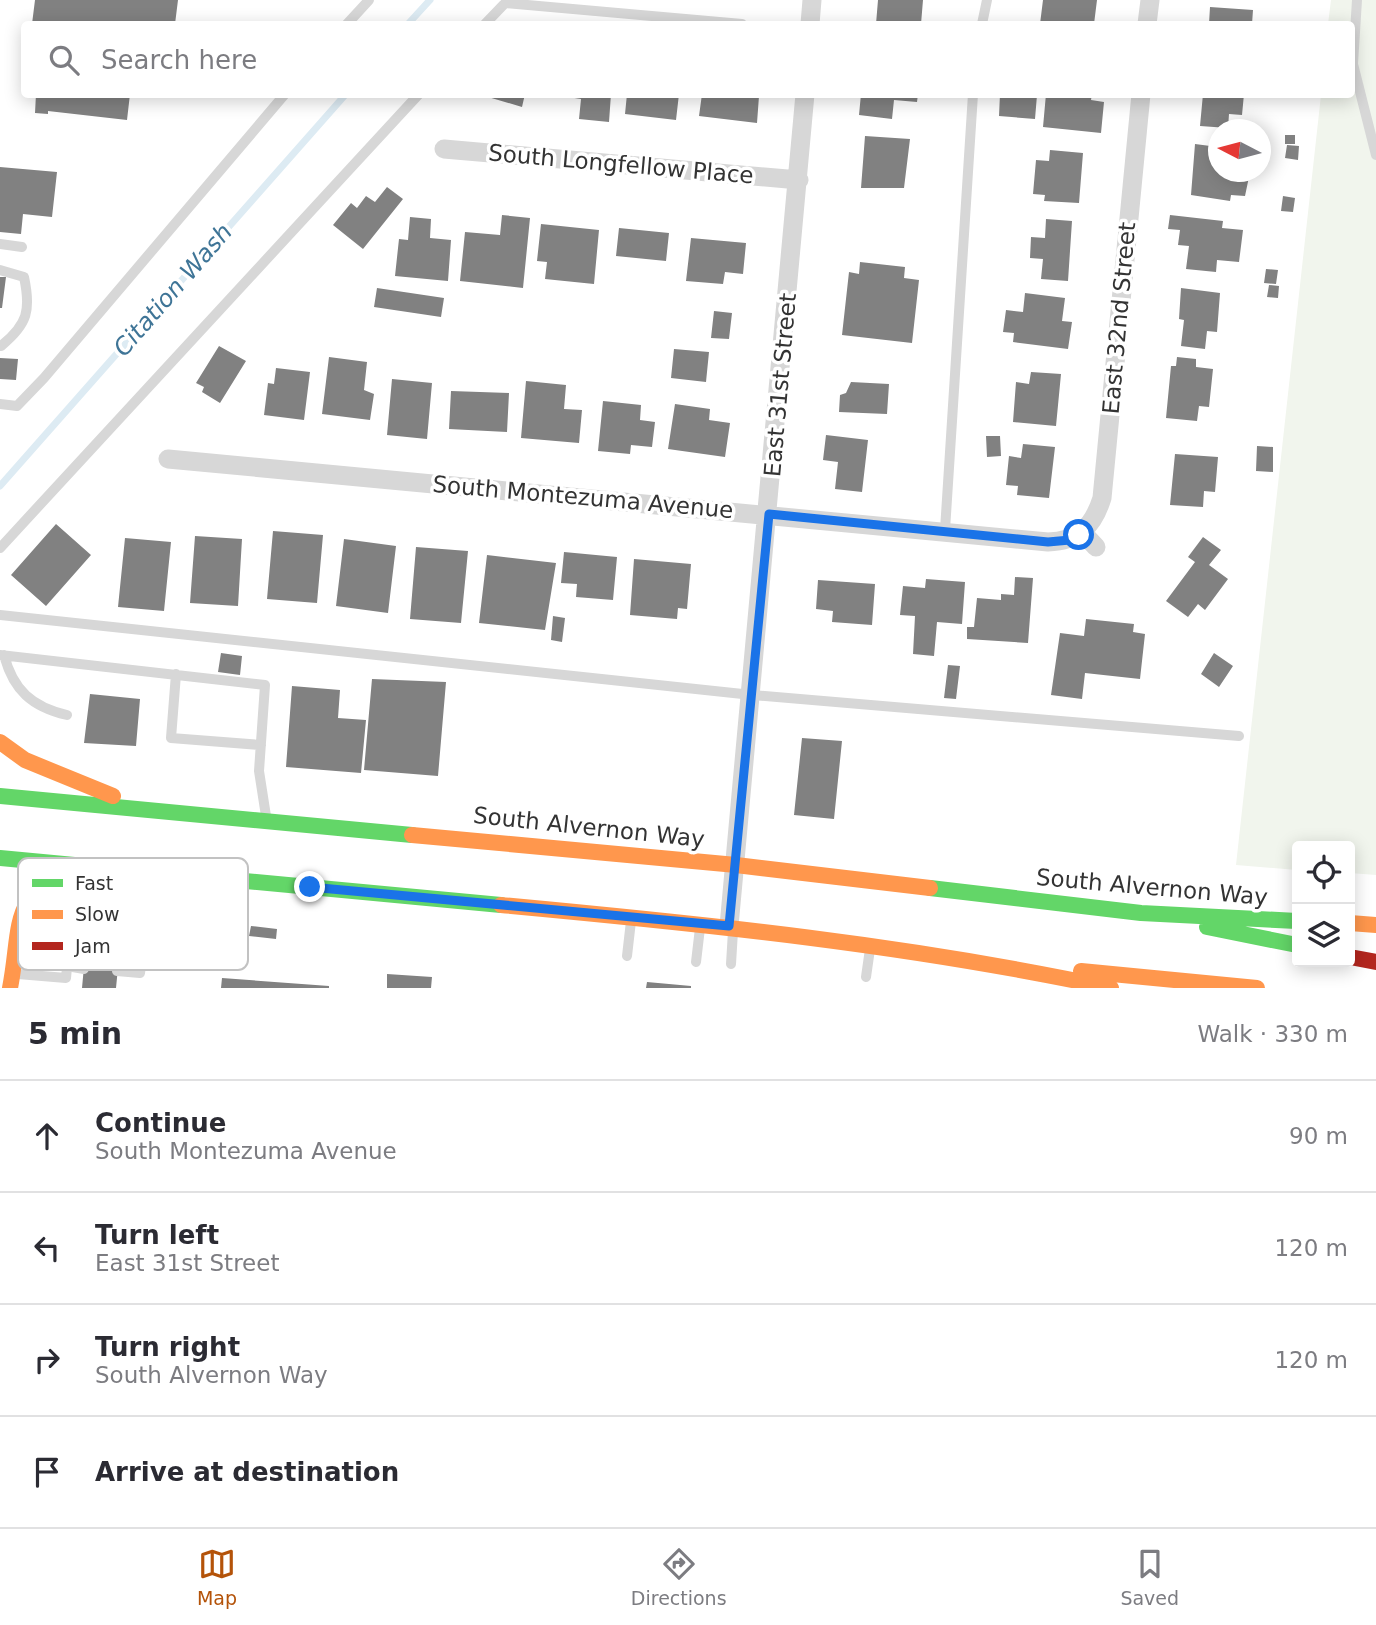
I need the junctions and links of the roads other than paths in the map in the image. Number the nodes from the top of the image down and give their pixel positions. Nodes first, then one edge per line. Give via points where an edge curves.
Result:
1 (369, 0) edge
2 (812, 0) edge
3 (987, 0) edge
4 (1150, 0) edge
5 (1357, 0) edge
6 (507, 1) edge
7 (350, 21) edge
8 (488, 21) edge
9 (711, 21) edge
10 (810, 21) edge
11 (983, 21) edge
12 (1147, 21) edge
13 (1355, 32) edge
14 (1355, 72) edge
15 (282, 98) edge
16 (415, 98) edge
17 (805, 98) edge
18 (973, 98) edge
19 (1141, 98) edge
20 (444, 149) dead end
21 (1376, 155) edge
22 (799, 180) junction
23 (0, 244) edge
24 (22, 247) dead end
25 (0, 271) edge
26 (1, 346) edge
27 (0, 404) edge
28 (168, 459) dead end
29 (769, 514) junction
30 (945, 530) junction
31 (1081, 534) junction
32 (1096, 547) dead end
33 (0, 548) edge
34 (0, 615) edge
35 (2, 655) edge
36 (176, 674) junction
37 (752, 695) junction
38 (67, 715) dead end
39 (1239, 736) dead end
40 (0, 742) edge
41 (261, 745) junction
42 (0, 796) edge
43 (144, 808) junction
44 (266, 819) junction
45 (0, 858) edge
46 (18, 860) edge
47 (736, 865) junction
48 (248, 881) edge
49 (1141, 914) junction
50 (631, 917) junction
51 (1292, 921) edge
52 (700, 923) junction
53 (1355, 923) edge
54 (1376, 925) edge
55 (731, 926) junction
56 (18, 930) edge
57 (1292, 944) edge
58 (870, 946) junction
59 (627, 956) dead end
60 (1355, 958) edge
61 (696, 962) dead end
62 (1376, 962) edge
63 (731, 964) dead end
64 (998, 964) junction
65 (67, 970) edge
66 (141, 970) edge
67 (117, 971) dead end
68 (866, 977) dead end
69 (12, 981) edge
70 (1111, 988) edge
71 (1257, 988) edge

1 - 7 lane
2 - 10 street
3 - 11 lane
4 - 12 street
5 - 13 lane
6 - 8 lane
6 - 9 lane
14 - 21 lane
15 - 27 lane via 44,378 17,406
16 - 33 lane
17 - 22 street, East 31st Street
18 - 30 lane
19 - 31 street, East 32nd Street via 1104,482 1097,513
20 - 22 street, South Longfellow Place
22 - 29 street, East 31st Street
23 - 24 lane
25 - 26 lane via 24,277 28,298 27,316
28 - 29 street, South Montezuma Avenue
29 - 30 street, South Montezuma Avenue
29 - 37 street, East 31st Street
30 - 31 street, South Montezuma Avenue via 1048,542
31 - 32 street
34 - 37 lane
35 - 36 lane
35 - 38 lane via 25,698 45,710
36 - 41 lane via 265,685
36 - 41 lane via 171,738
37 - 39 lane
37 - 47 street, East 31st Street
40 - 43 main road via 25,760
41 - 44 lane via 259,771
42 - 43 main road, South Alvernon Way
43 - 44 main road, South Alvernon Way
44 - 47 main road, South Alvernon Way
45 - 46 main road
47 - 49 main road, South Alvernon Way
47 - 55 street, East 31st Street
48 - 50 main road
49 - 51 main road, South Alvernon Way
49 - 57 main road
50 - 52 main road
50 - 59 lane
52 - 55 main road
52 - 61 lane
53 - 54 main road
55 - 58 main road
55 - 63 lane
56 - 69 main road
58 - 64 main road
58 - 68 lane
60 - 62 main road
64 - 70 main road
64 - 71 main road
65 - 69 lane via 66,978
66 - 67 lane

